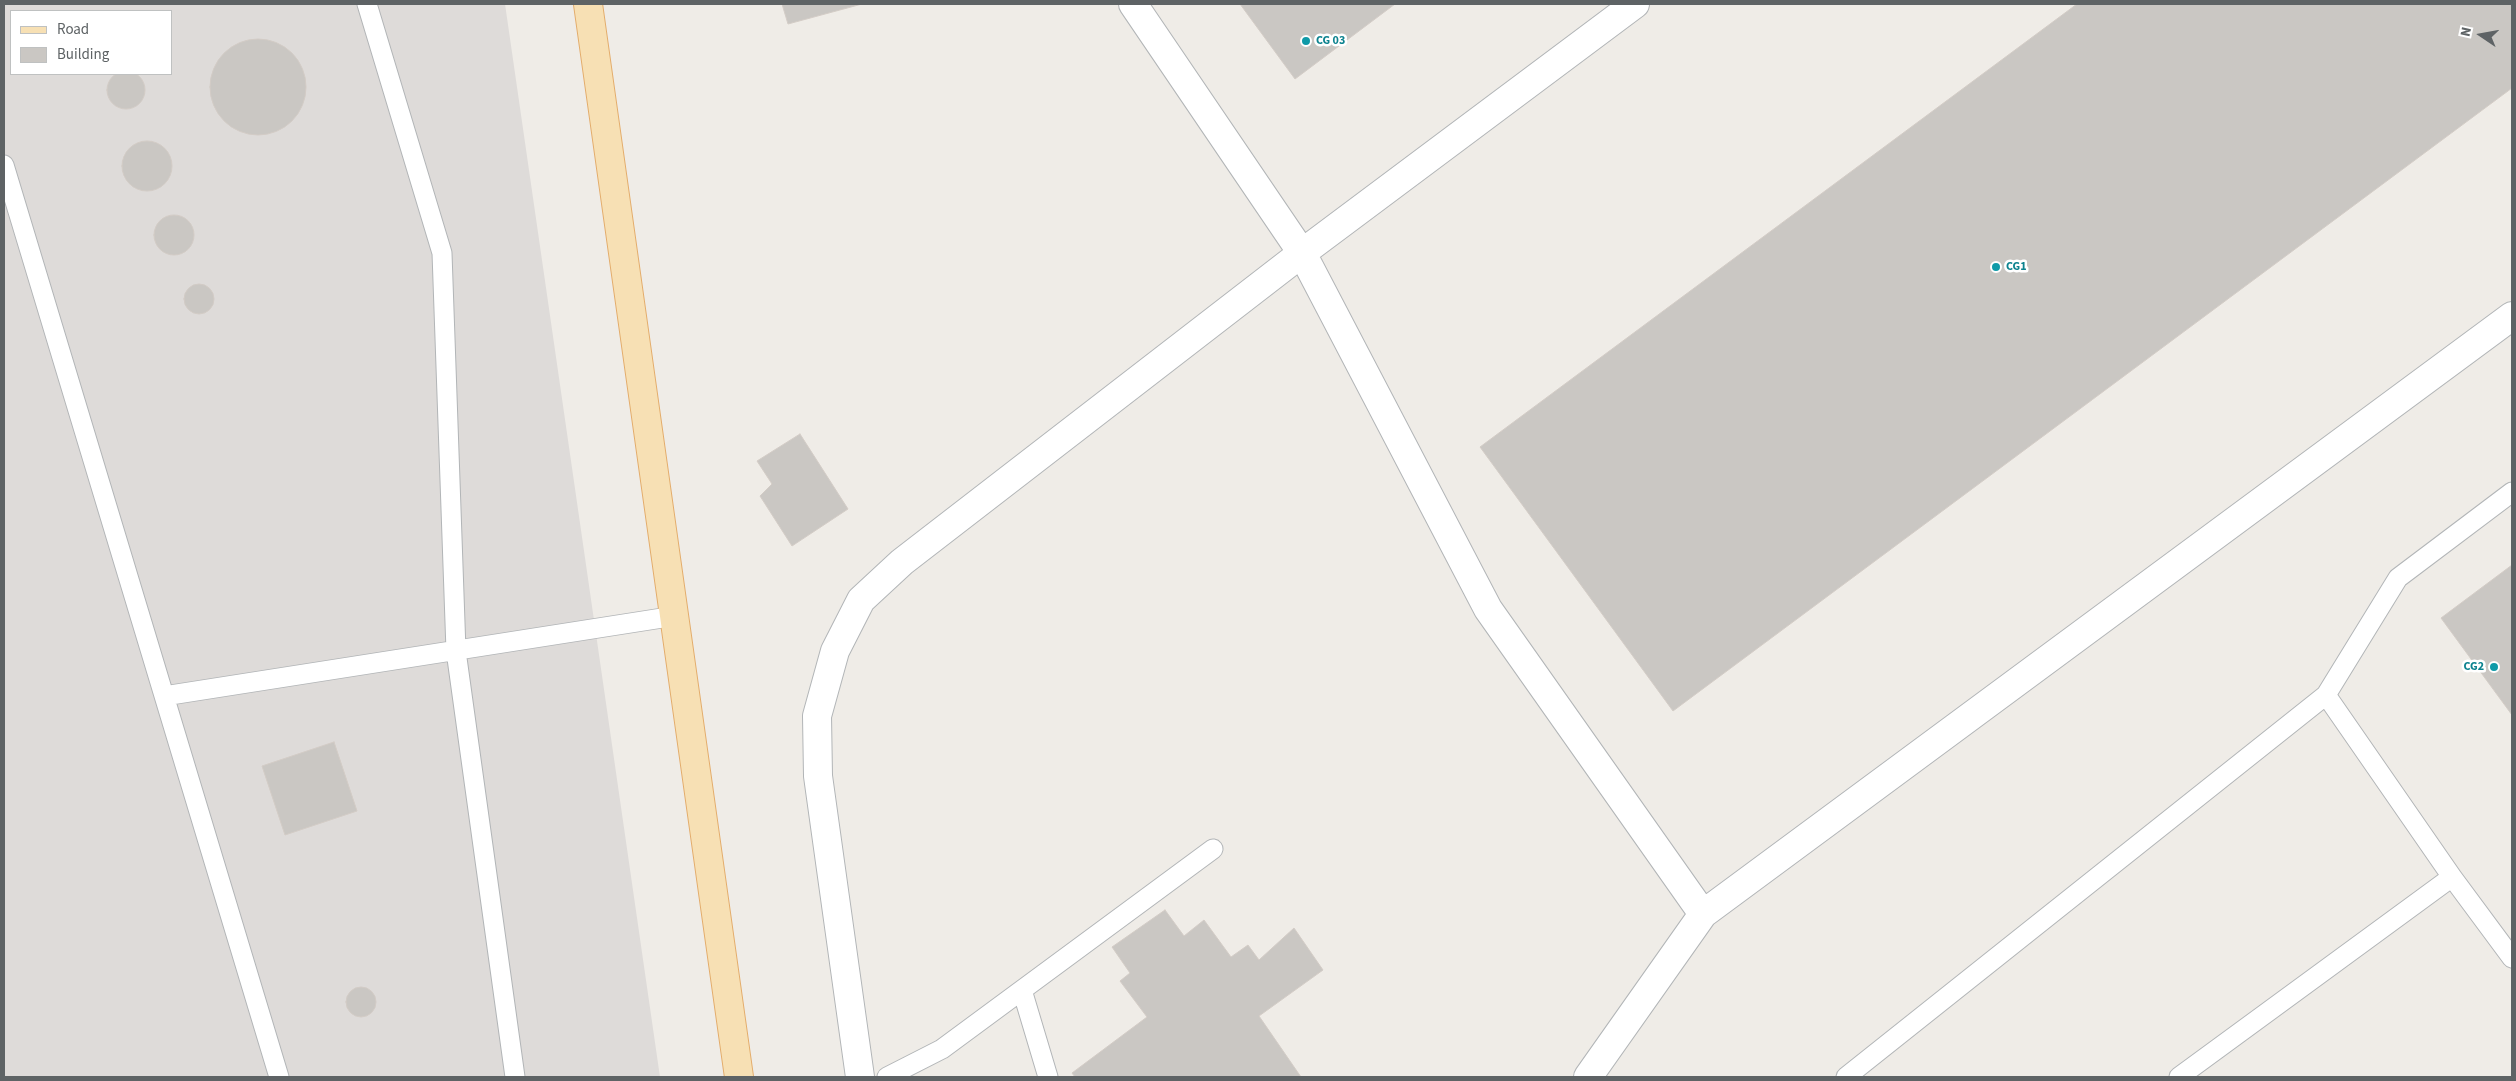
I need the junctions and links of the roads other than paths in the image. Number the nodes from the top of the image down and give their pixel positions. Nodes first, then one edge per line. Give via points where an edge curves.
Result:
1 (367, 4) edge
2 (588, 4) edge
3 (1134, 4) edge
4 (1635, 4) edge
5 (4, 165) edge
6 (1302, 253) junction
7 (2512, 316) edge
8 (2512, 492) edge
9 (675, 616) junction
10 (456, 650) junction
11 (2326, 695) junction
12 (164, 696) junction
13 (1213, 850) dead end
14 (2452, 877) junction
15 (1703, 914) junction
16 (2512, 958) edge
17 (1022, 990) junction
18 (279, 1077) edge
19 (515, 1077) edge
20 (738, 1077) edge
21 (860, 1077) edge
22 (887, 1077) edge
23 (1048, 1077) edge
24 (1588, 1077) edge
25 (1846, 1077) edge
26 (2179, 1077) edge

1 - 10 lane via 442,253
2 - 9 main road
3 - 6 street
4 - 6 street
5 - 12 lane
6 - 15 street via 1488,609
6 - 21 street via 902,562 861,600 835,651 817,716 818,776
7 - 15 street
8 - 11 lane via 2398,578
9 - 10 lane
9 - 20 main road
10 - 12 lane
10 - 19 lane
11 - 14 lane
11 - 25 lane
12 - 18 lane
13 - 17 lane
14 - 16 lane
14 - 26 lane
15 - 24 street
17 - 22 lane via 942,1050
17 - 23 lane

